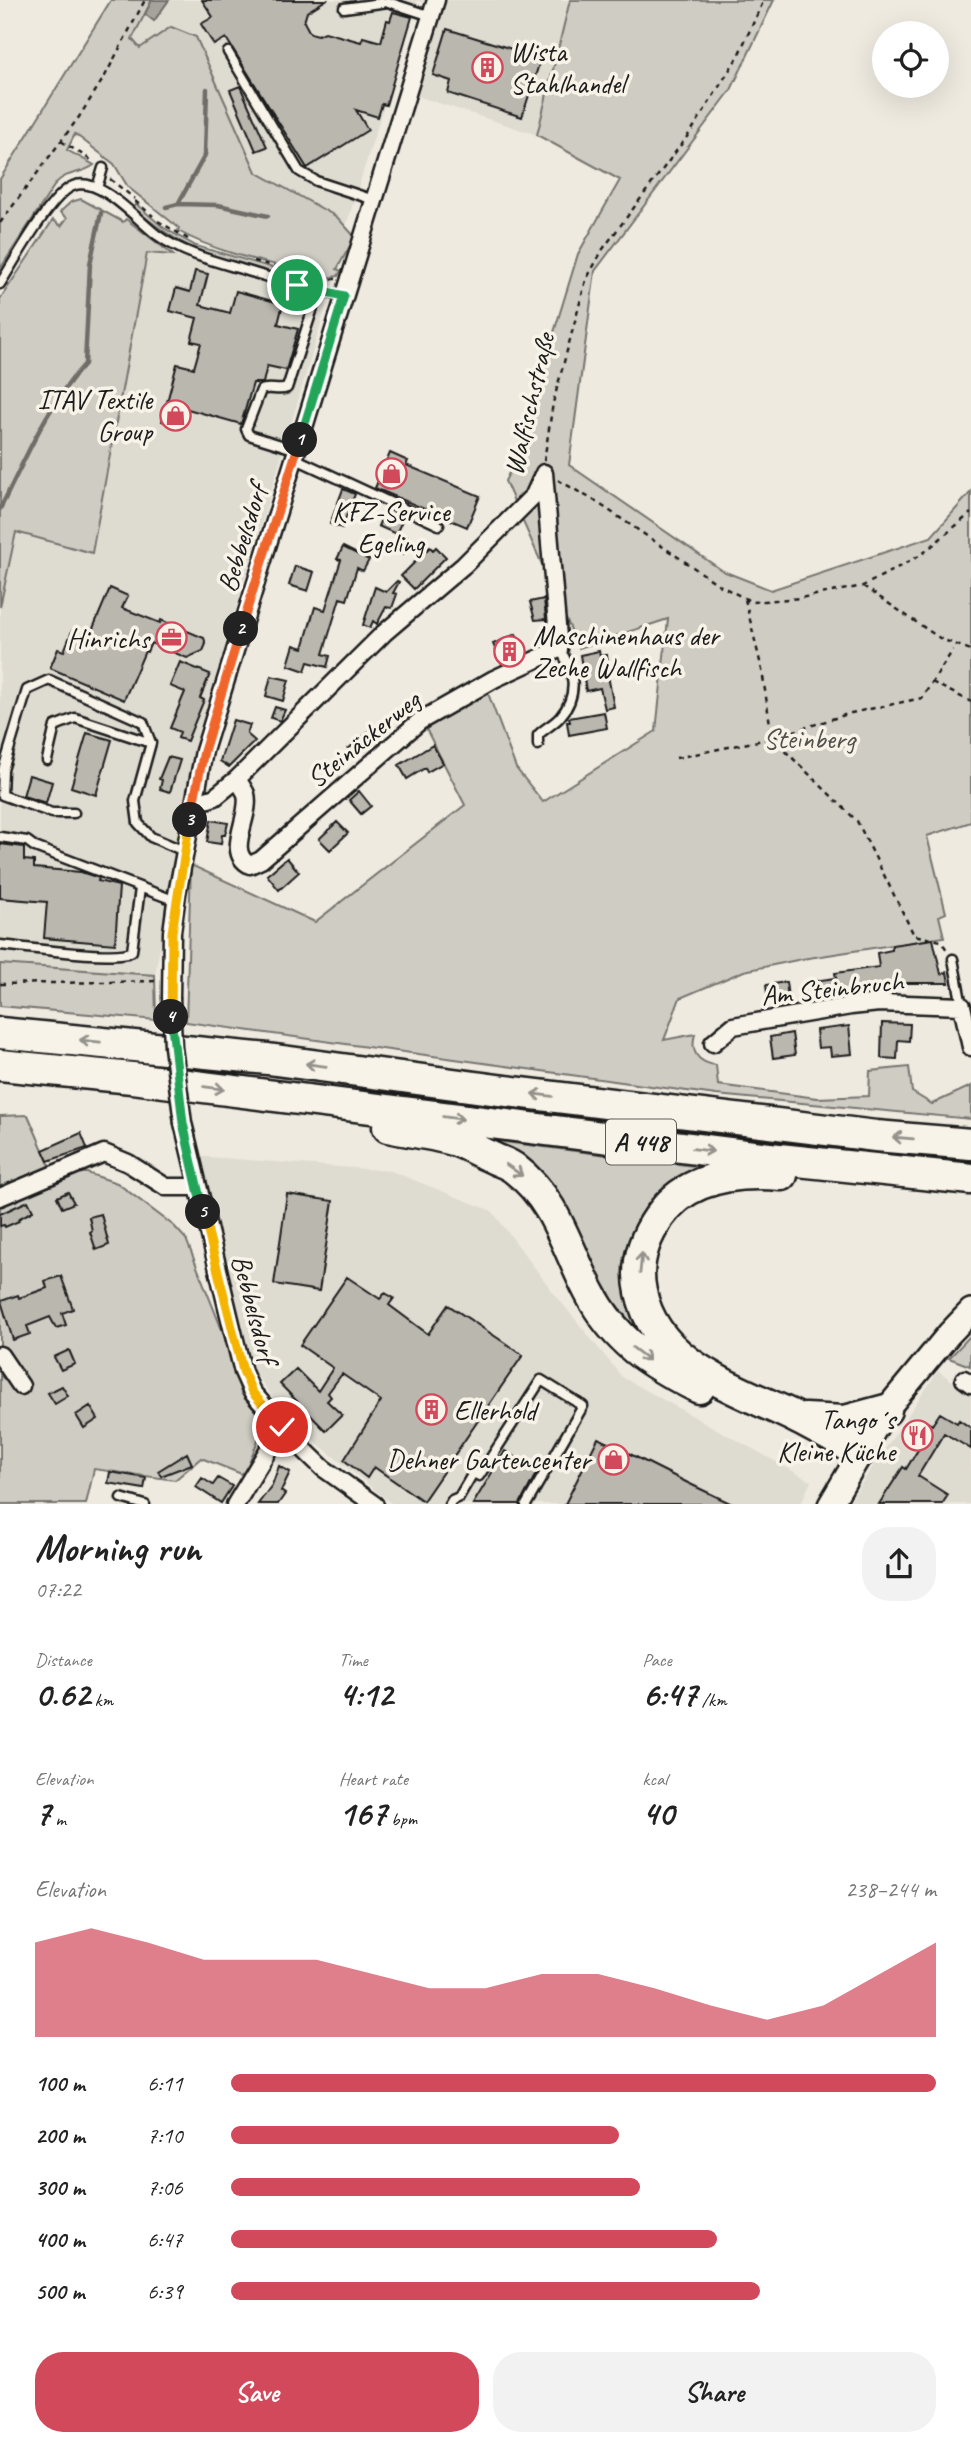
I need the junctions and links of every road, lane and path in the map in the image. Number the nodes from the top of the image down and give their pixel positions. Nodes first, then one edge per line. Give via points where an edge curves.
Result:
1 (145, 0) edge
2 (764, 0) edge
3 (344, 8) dead end
4 (433, 8) edge
5 (228, 52) dead end
6 (61, 141) junction
7 (103, 168) junction
8 (97, 188) junction
9 (136, 200) junction
10 (374, 200) junction
11 (127, 210) junction
12 (0, 223) edge
13 (198, 244) dead end
14 (249, 259) dead end
15 (352, 271) junction
16 (0, 284) edge
17 (344, 296) junction
18 (313, 308) dead end
19 (296, 454) junction
20 (544, 473) junction
21 (971, 513) edge
22 (439, 525) dead end
23 (863, 586) junction
24 (745, 599) junction
25 (559, 649) junction
26 (953, 650) dead end
27 (971, 650) edge
28 (932, 682) junction
29 (971, 702) edge
30 (772, 738) junction
31 (151, 743) junction
32 (538, 745) dead end
33 (676, 758) dead end
34 (47, 760) dead end
35 (237, 779) junction
36 (194, 804) junction
37 (74, 813) dead end
38 (0, 837) edge
39 (184, 851) junction
40 (139, 888) junction
41 (176, 901) junction
42 (0, 945) edge
43 (953, 959) joint
44 (171, 980) junction
45 (0, 984) edge
46 (962, 1006) junction
47 (0, 1033) edge
48 (713, 1043) dead end
49 (971, 1047) edge
50 (0, 1065) edge
51 (312, 1100) junction
52 (971, 1144) edge
53 (971, 1180) edge
54 (197, 1187) junction
55 (0, 1197) edge
56 (971, 1311) edge
57 (0, 1355) edge
58 (21, 1385) dead end
59 (886, 1410) junction
60 (798, 1418) junction
61 (282, 1427) junction
62 (855, 1461) junction
63 (121, 1498) dead end
64 (365, 1502) edge
65 (145, 1504) edge
66 (236, 1504) edge
67 (449, 1504) edge
68 (526, 1504) edge
69 (830, 1504) edge

1 - 6 path via 105,76
2 - 20 path, Walfischstraße via 737,58 692,130 603,249 586,279 553,403
3 - 4 lane via 388,2
4 - 10 street, Bebbelsdorf
5 - 10 lane via 299,171
6 - 7 path
6 - 12 path
7 - 8 lane
7 - 9 path
8 - 11 lane
8 - 16 lane via 82,183 62,193
9 - 11 path
9 - 13 path via 159,221
10 - 15 street, Bebbelsdorf
11 - 17 lane via 182,251
14 - 15 path via 322,279 338,279 344,269
15 - 17 street, Bebbelsdorf
17 - 19 street, Bebbelsdorf
18 - 19 lane via 287,388 261,390 246,429 249,435
19 - 22 lane
19 - 36 street, Bebbelsdorf via 204,751
20 - 24 path
20 - 25 street
20 - 35 street, Walfischstraße via 534,495 464,565 384,634
21 - 23 path via 921,555
23 - 24 path via 800,598
23 - 27 path via 941,639
24 - 30 path
25 - 32 lane via 571,668 572,695 561,716 538,735
25 - 35 street, Steinäckerweg via 420,721 250,865 240,855 247,810 246,794
26 - 28 path
28 - 29 path
28 - 30 path via 922,698 851,713
30 - 33 path
30 - 43 path via 857,821 914,935 941,941
31 - 34 lane via 75,718 55,726
31 - 37 lane via 143,722 49,680 27,690 3,769 2,795 52,813
31 - 39 lane via 135,815 151,837
35 - 36 street, Walfischstraße via 215,796
36 - 39 street, Bebbelsdorf
38 - 40 lane via 27,841
39 - 41 street, Bebbelsdorf
40 - 41 lane
40 - 42 lane via 128,954
41 - 44 street, Bebbelsdorf
43 - 46 lane
44 - 45 path
44 - 54 street, Bebbelsdorf, bridge via 173,1048
46 - 48 street, Am Steinbruch via 907,1001 851,1006 733,1026
46 - 49 street
52 -> 47 highway, A 448 via 268,1059
50 -> 51 highway, A 448
51 -> 53 highway, A 448
51 -> 62 highway via 360,1121 456,1141 512,1167 552,1210 602,1314 634,1350 659,1367
60 -> 53 highway via 696,1368 654,1329 643,1300 639,1266 642,1248 663,1211 678,1196 719,1176 775,1175 868,1185
54 - 55 street via 166,1187 104,1153
54 - 61 street, Bebbelsdorf via 243,1371 252,1392
56 - 59 main road
57 - 58 street
59 - 60 highway via 845,1421
59 - 62 main road
60 - 62 highway
61 - 64 street, Bebbelsdorf
61 - 66 street
62 - 69 main road
63 - 65 lane
67 - 68 lane via 474,1473 479,1476 541,1380 583,1406

